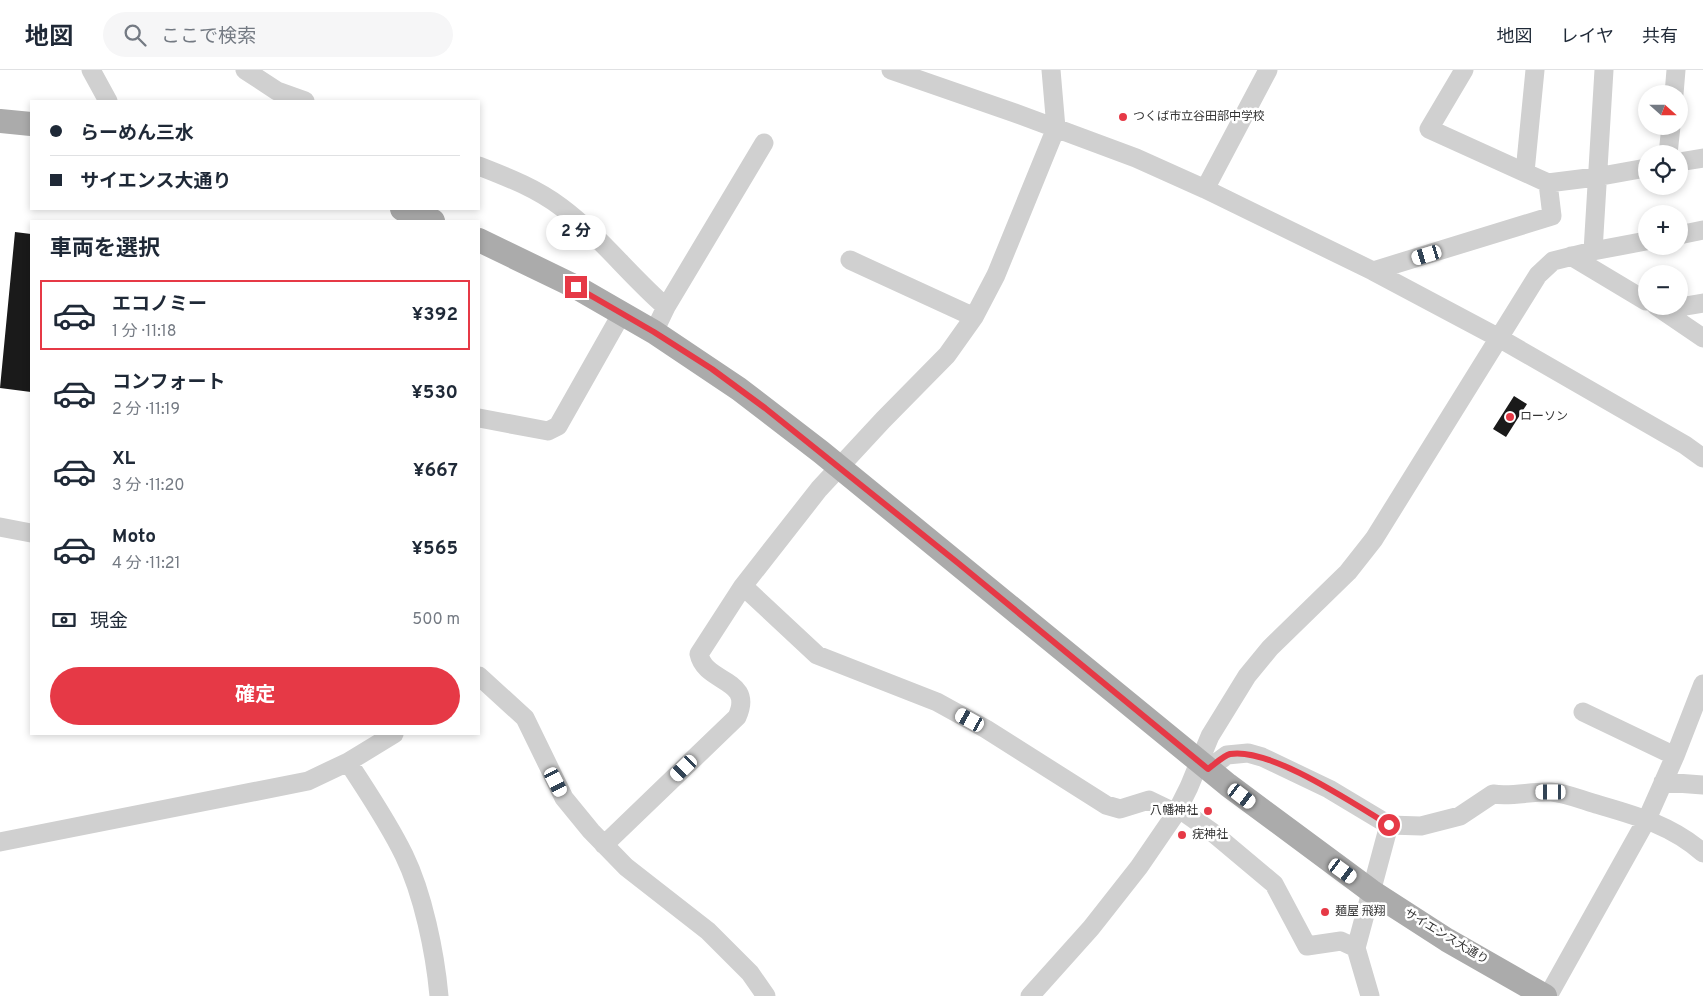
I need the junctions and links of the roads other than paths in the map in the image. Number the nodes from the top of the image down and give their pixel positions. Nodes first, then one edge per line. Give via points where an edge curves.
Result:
1 (91, 70) edge
2 (245, 70) edge
3 (891, 70) edge
4 (1051, 70) edge
5 (1268, 70) edge
6 (1536, 70) edge
7 (1604, 70) edge
8 (1676, 70) edge
9 (1458, 72) edge
10 (1675, 85) edge
11 (107, 100) edge
12 (301, 100) edge
13 (0, 121) edge
14 (30, 124) edge
15 (1056, 128) junction
16 (764, 143) dead end
17 (1703, 158) edge
18 (1688, 160) edge
19 (480, 166) edge
20 (1638, 169) edge
21 (1525, 172) junction
22 (1596, 177) junction
23 (1548, 183) junction
24 (1205, 190) junction
25 (405, 210) edge
26 (430, 220) edge
27 (1703, 230) edge
28 (1688, 233) edge
29 (480, 240) edge
30 (1638, 243) edge
31 (1593, 251) junction
32 (1571, 256) junction
33 (850, 260) dead end
34 (1373, 271) junction
35 (1638, 296) edge
36 (1703, 303) edge
37 (1688, 304) edge
38 (666, 307) junction
39 (622, 313) junction
40 (1668, 315) edge
41 (974, 317) junction
42 (654, 332) junction
43 (1499, 338) junction
44 (1703, 338) edge
45 (480, 418) edge
46 (1703, 458) edge
47 (839, 467) junction
48 (0, 527) edge
49 (30, 533) edge
50 (743, 586) junction
51 (481, 681) edge
52 (1703, 684) edge
53 (1583, 712) dead end
54 (392, 735) edge
55 (1675, 756) junction
56 (348, 762) junction
57 (1204, 765) junction
58 (1664, 782) junction
59 (1703, 785) edge
60 (1177, 811) junction
61 (1647, 819) junction
62 (1389, 825) junction
63 (0, 842) edge
64 (604, 845) junction
65 (1703, 853) edge
66 (1371, 890) junction
67 (1356, 948) junction
68 (439, 996) edge
69 (766, 996) edge
70 (1030, 996) edge
71 (1370, 996) edge
72 (1546, 996) edge

1 - 11 street
2 - 12 street via 277,91
3 - 15 street
4 - 15 street
5 - 24 street
6 - 21 street
7 - 22 street
8 - 10 street
9 - 21 street via 1429,128
13 - 14 main road
15 - 24 street via 1136,158
15 - 41 street via 996,276
16 - 38 street
17 - 18 street
19 - 38 street via 518,182 561,207
20 - 22 street
21 - 23 street
22 - 23 street
22 - 31 street
23 - 34 street via 1552,216
24 - 34 street
25 - 26 main road
27 - 28 street
29 - 39 main road, サイエンス大通り
30 - 31 street
31 - 32 street
32 - 35 street
32 - 43 street via 1553,262 1538,275
33 - 41 street
34 - 43 street
36 - 37 street
38 - 42 street
39 - 42 main road, サイエンス大通り
39 - 45 street via 558,426 548,431
40 - 44 street
41 - 47 street via 948,355
42 - 47 main road, サイエンス大通り via 740,389
43 - 46 street via 1685,444
43 - 57 street via 1374,539 1348,572 1246,676 1210,736
47 - 50 street
47 - 57 main road, サイエンス大通り
48 - 49 street
50 - 60 street via 817,655 937,702 1106,805 1120,809 1149,800
50 - 64 street via 699,654 701,664 710,673 734,686 741,708 737,717
51 - 64 street via 525,718 564,798
52 - 55 street
53 - 55 street
54 - 56 street
55 - 58 street
56 - 63 street via 308,781
56 - 68 street via 405,856 421,903
57 - 60 street
57 - 62 street via 1227,755 1248,753 1262,757 1329,789
57 - 66 main road, サイエンス大通り
58 - 59 street
58 - 61 street
60 - 67 street via 1212,832 1274,884 1307,946 1341,941
60 - 70 street via 1139,867 1091,928
61 - 62 street via 1560,793 1529,792 1494,794 1460,816 1421,826
61 - 65 street via 1688,839
61 - 72 street
62 - 66 street
64 - 69 street via 708,931 750,973
66 - 67 street
66 - 72 main road, サイエンス大通り via 1447,940
67 - 71 street

